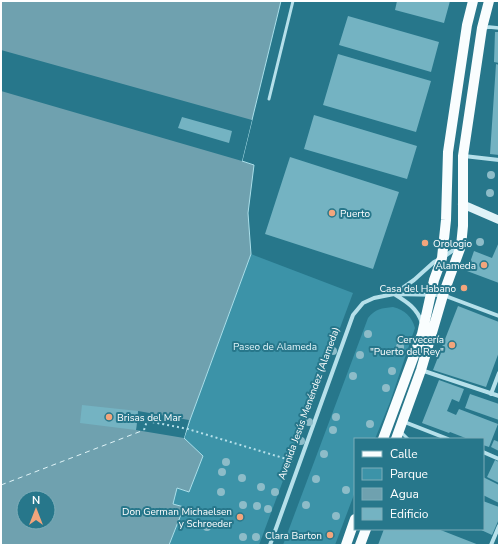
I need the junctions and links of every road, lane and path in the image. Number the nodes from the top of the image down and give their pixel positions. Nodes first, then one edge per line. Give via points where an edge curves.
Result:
1 (293, 1) edge
2 (473, 1) edge
3 (489, 1) edge
4 (482, 28) junction
5 (499, 28) edge
6 (269, 99) dead end
7 (463, 156) junction
8 (499, 160) edge
9 (462, 204) junction
10 (499, 220) edge
11 (461, 246) junction
12 (442, 258) junction
13 (394, 294) junction
14 (431, 294) junction
15 (443, 295) junction
16 (499, 316) edge
17 (422, 334) junction
18 (421, 370) junction
19 (499, 373) edge
20 (491, 394) junction
21 (499, 396) edge
22 (144, 430) dead end
23 (399, 430) edge
24 (383, 438) edge
25 (407, 438) edge
26 (443, 438) edge
27 (484, 452) edge
28 (499, 459) edge
29 (299, 463) junction
30 (354, 522) edge
31 (499, 526) edge
32 (366, 530) edge
33 (270, 545) edge
34 (346, 545) edge
35 (360, 545) edge
36 (491, 545) edge

1 - 6 lane
2 - 12 main road via 448,152
3 - 4 main road
4 - 5 street
4 - 7 main road
7 - 8 street
7 - 9 main road
9 - 10 main road
9 - 11 main road
11 - 12 street, Avenida Jesús Menéndez (Alameda)
11 - 15 main road
12 - 13 street, Avenida Jesús Menéndez (Alameda)
12 - 14 main road
13 - 14 street, Avenida Jesús Menéndez (Alameda)
13 - 17 street via 411,304 419,314
13 - 29 street, Avenida Jesús Menéndez (Alameda) via 363,303 353,315
14 - 15 street, Avenida Jesús Menéndez (Alameda)
14 - 17 main road
15 - 16 street, Avenida Jesús Menéndez (Alameda)
15 - 18 main road
17 - 24 main road
18 - 20 street
18 - 23 main road
19 - 20 street
20 - 21 street
22 - 29 path via 147,421 188,429
23 - 25 lane
23 - 26 street
27 - 28 street
29 - 33 street, Avenida Jesús Menéndez (Alameda)
30 - 34 main road
31 - 36 street
32 - 35 main road

